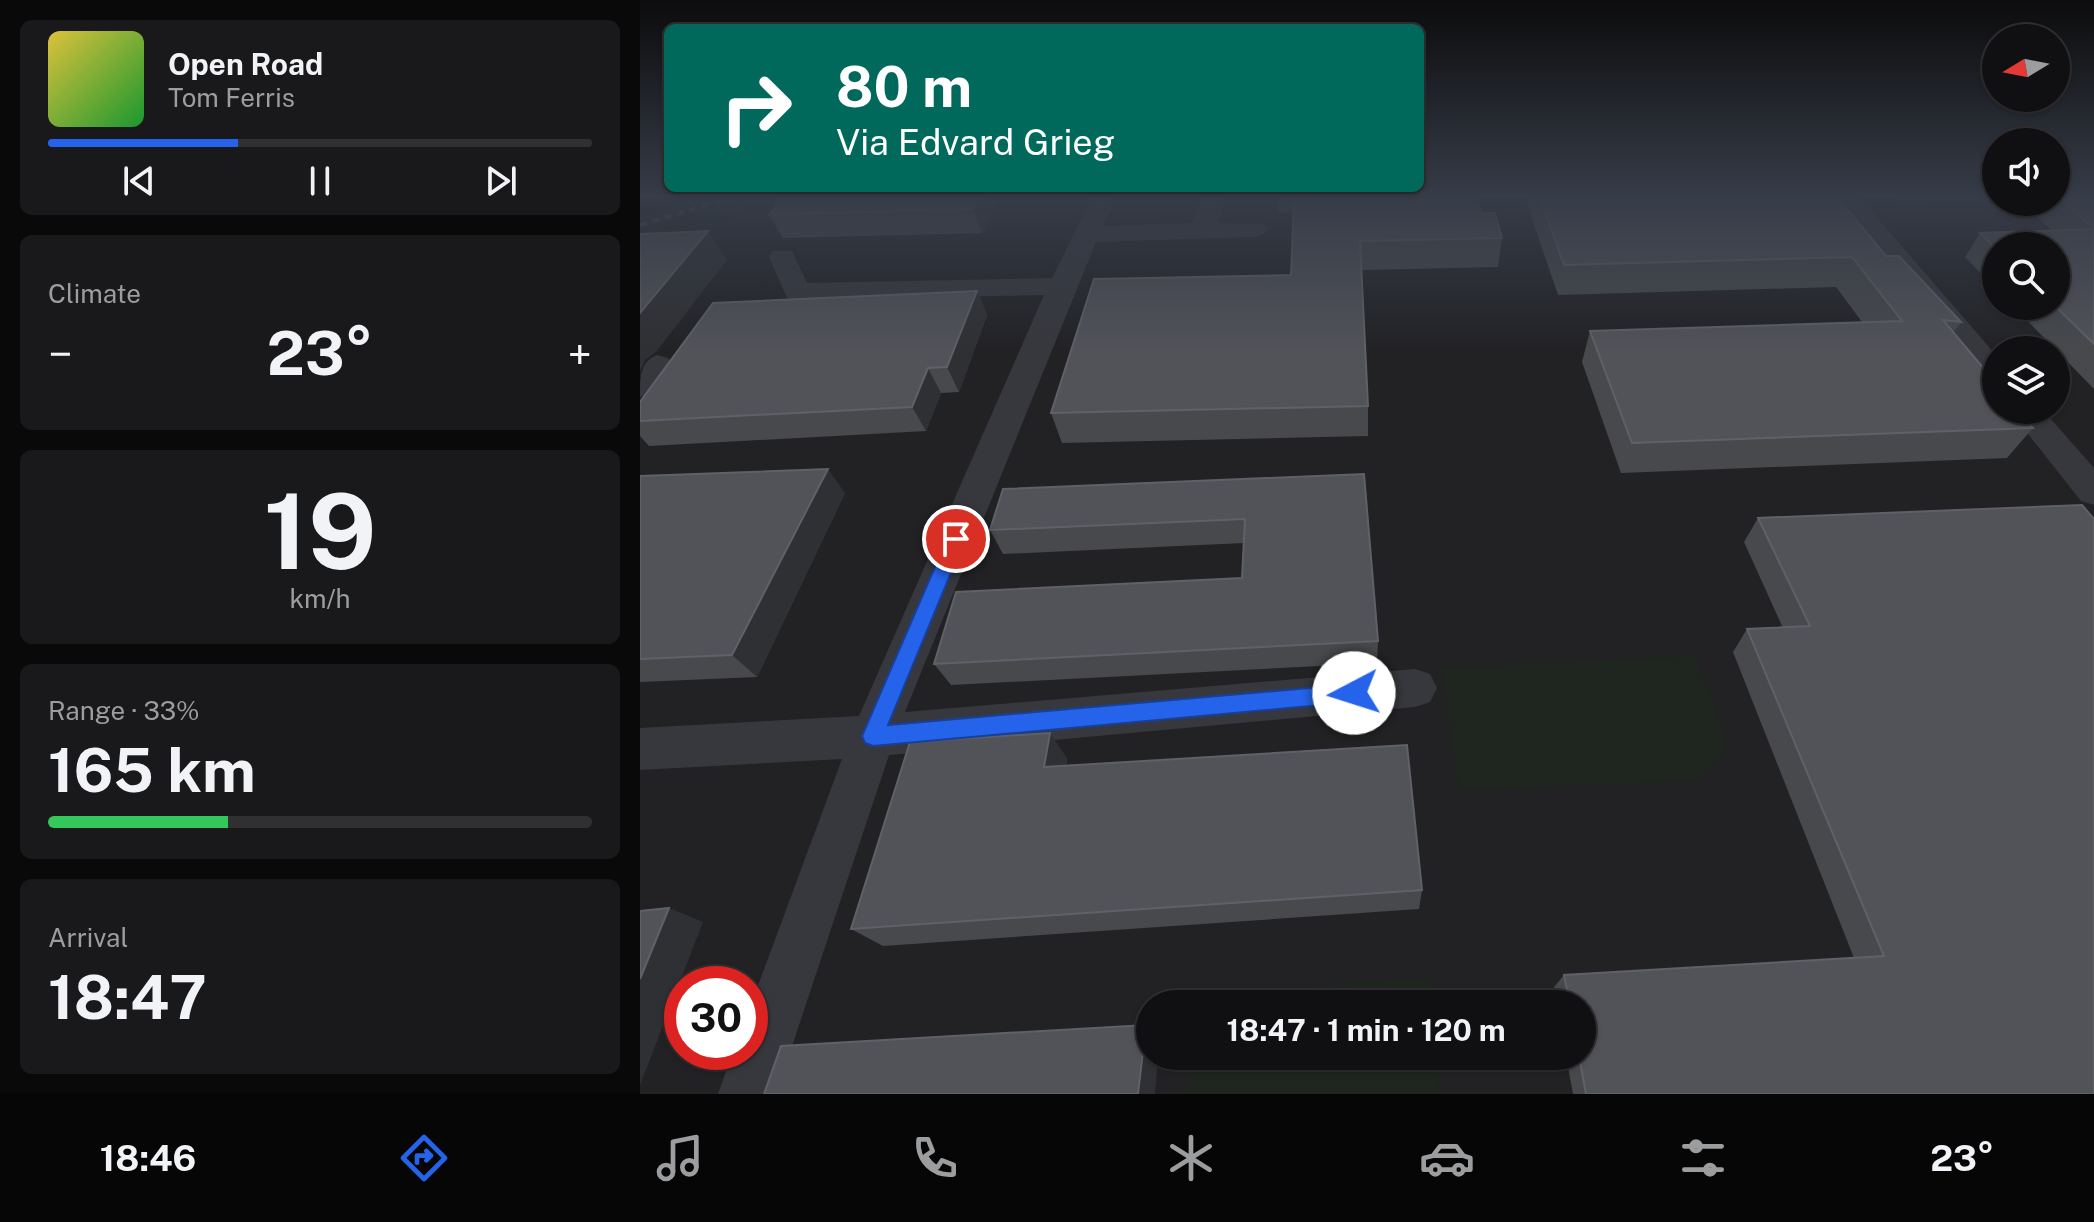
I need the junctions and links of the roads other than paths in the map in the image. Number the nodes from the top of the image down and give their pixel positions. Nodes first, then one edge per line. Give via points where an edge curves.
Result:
1 (1080, 249) edge
2 (1890, 249) edge
3 (782, 257) dead end
4 (1062, 286) junction
5 (1982, 358) edge
6 (640, 366) edge
7 (640, 387) edge
8 (2037, 424) edge
9 (2094, 492) edge
10 (1415, 688) dead end
11 (873, 736) junction
12 (640, 749) edge
13 (747, 1094) edge

1 - 4 street
2 - 5 street
3 - 4 street via 797,292
4 - 11 street
6 - 7 street via 657,365
8 - 9 street
10 - 11 street
11 - 12 street
11 - 13 street

